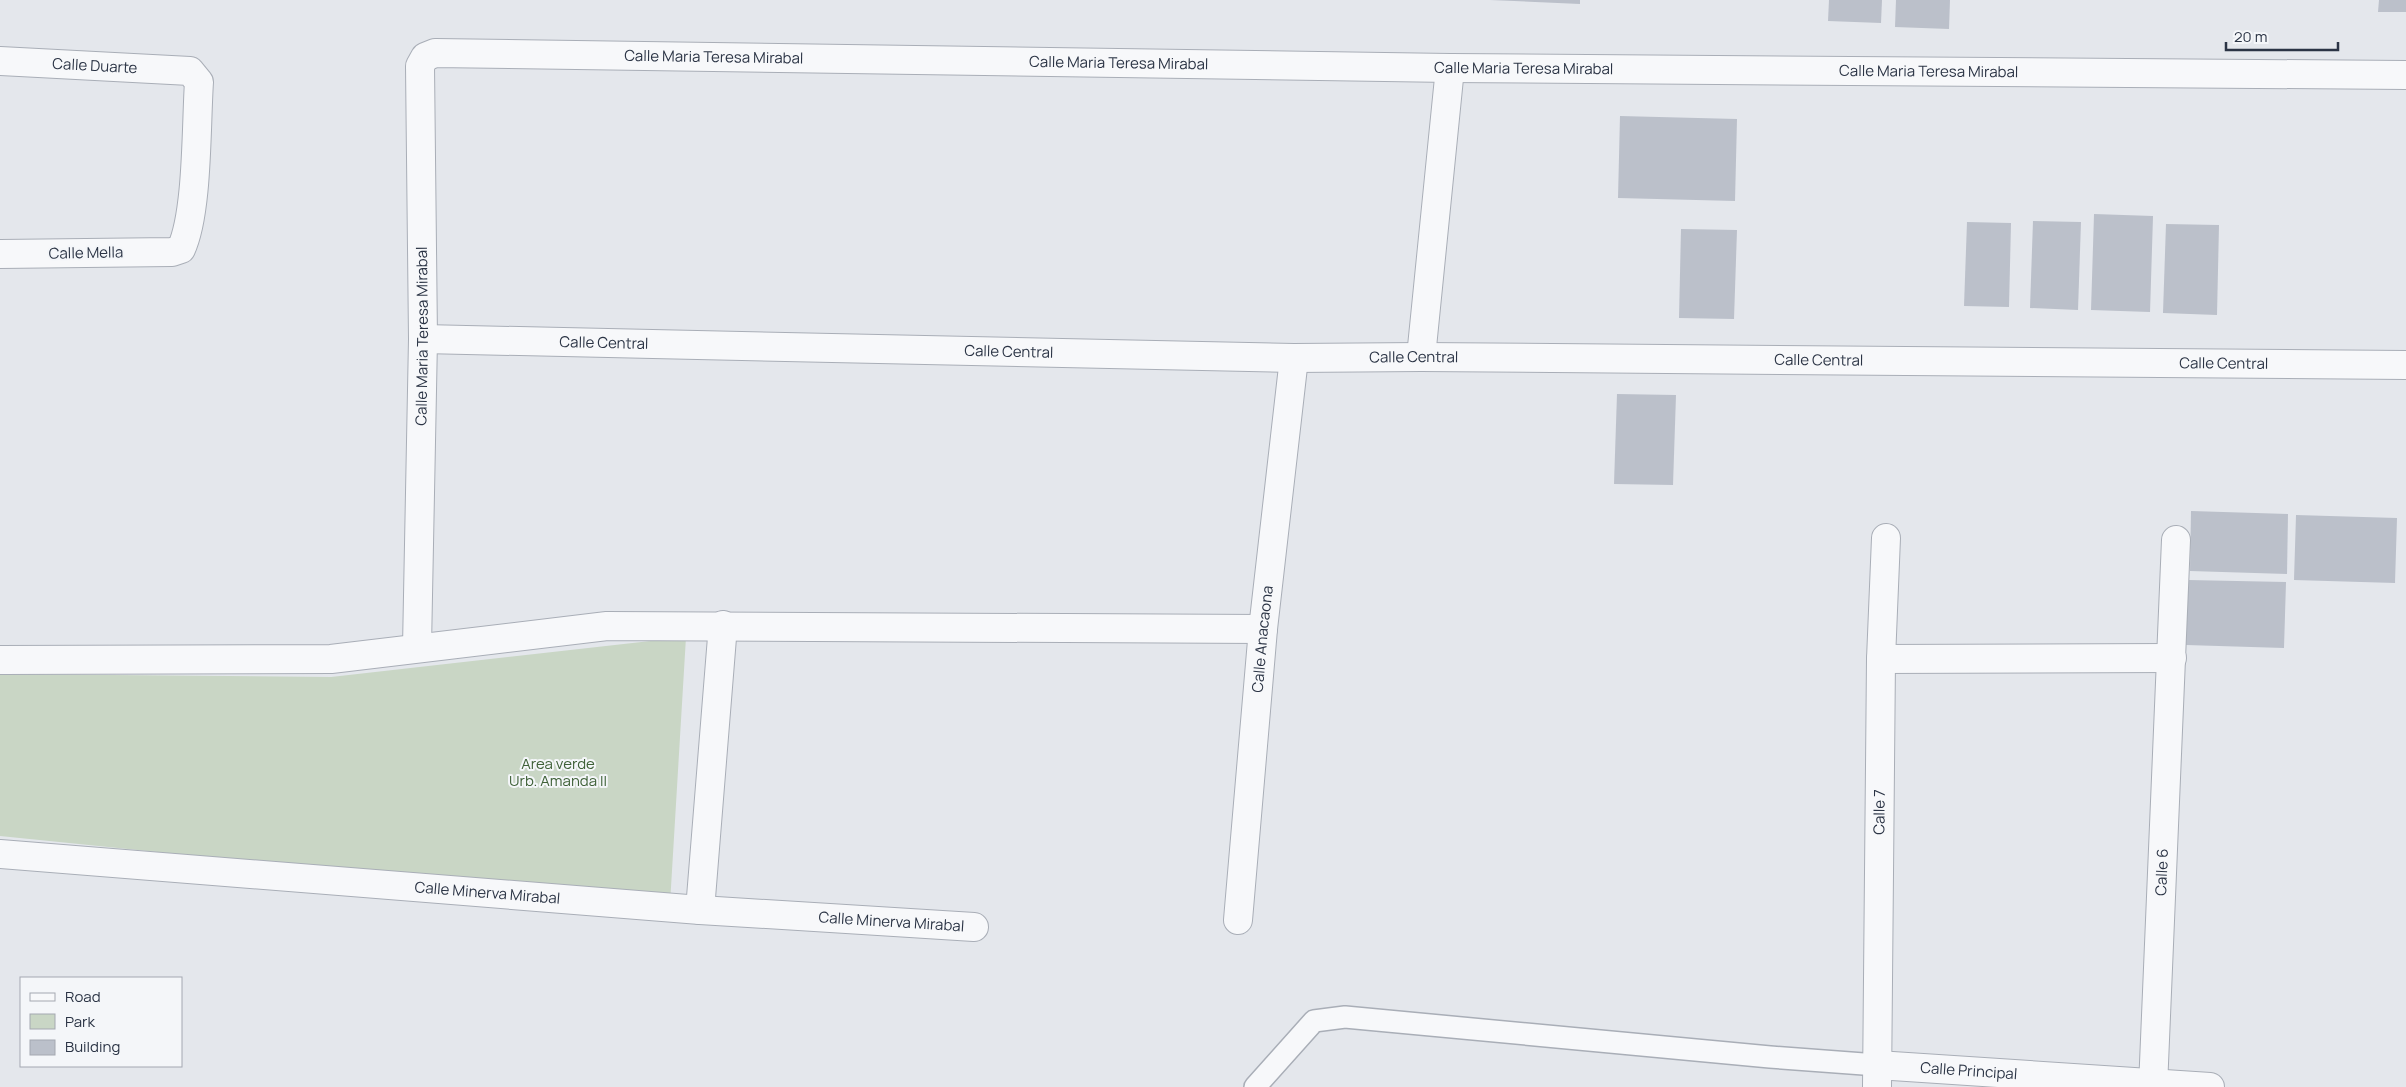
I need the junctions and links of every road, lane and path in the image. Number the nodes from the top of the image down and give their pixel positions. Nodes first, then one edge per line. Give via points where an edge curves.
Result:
1 (0, 61) edge
2 (1450, 68) junction
3 (2406, 75) edge
4 (172, 252) joint
5 (0, 254) edge
6 (423, 339) junction
7 (1421, 357) junction
8 (1294, 358) junction
9 (2406, 365) edge
10 (1886, 538) dead end
11 (2176, 540) dead end
12 (723, 625) junction
13 (1263, 629) junction
14 (417, 647) junction
15 (2172, 658) junction
16 (1881, 659) junction
17 (0, 660) edge
18 (0, 854) edge
19 (700, 910) junction
20 (1238, 920) dead end
21 (974, 927) dead end
22 (1877, 1076) edge
23 (2153, 1084) edge
24 (1255, 1087) edge
25 (2210, 1087) edge

1 - 4 street, Calle Duarte via 190,71 199,82 193,187 187,237 181,249
2 - 3 street, Calle Maria Teresa Mirabal
2 - 6 street, Calle Maria Teresa Mirabal via 435,53 425,57 420,66
2 - 7 street
4 - 5 street, Calle Mella
6 - 8 street, Calle Central
6 - 14 street, Calle Maria Teresa Mirabal
7 - 8 street, Calle Central
7 - 9 street, Calle Central
8 - 13 street, Calle Anacaona
10 - 16 street, Calle 7
11 - 15 street, Calle 6
12 - 13 street
12 - 14 street via 606,626
12 - 19 street
13 - 20 street, Calle Anacaona
14 - 17 street via 330,658
15 - 16 street
15 - 23 street, Calle 6
16 - 22 street, Calle 7
18 - 19 street, Calle Minerva Mirabal
19 - 21 street, Calle Minerva Mirabal
22 - 23 street, Calle Principal
22 - 24 lane via 1770,1057 1345,1017 1314,1021
23 - 25 street, Calle Principal

